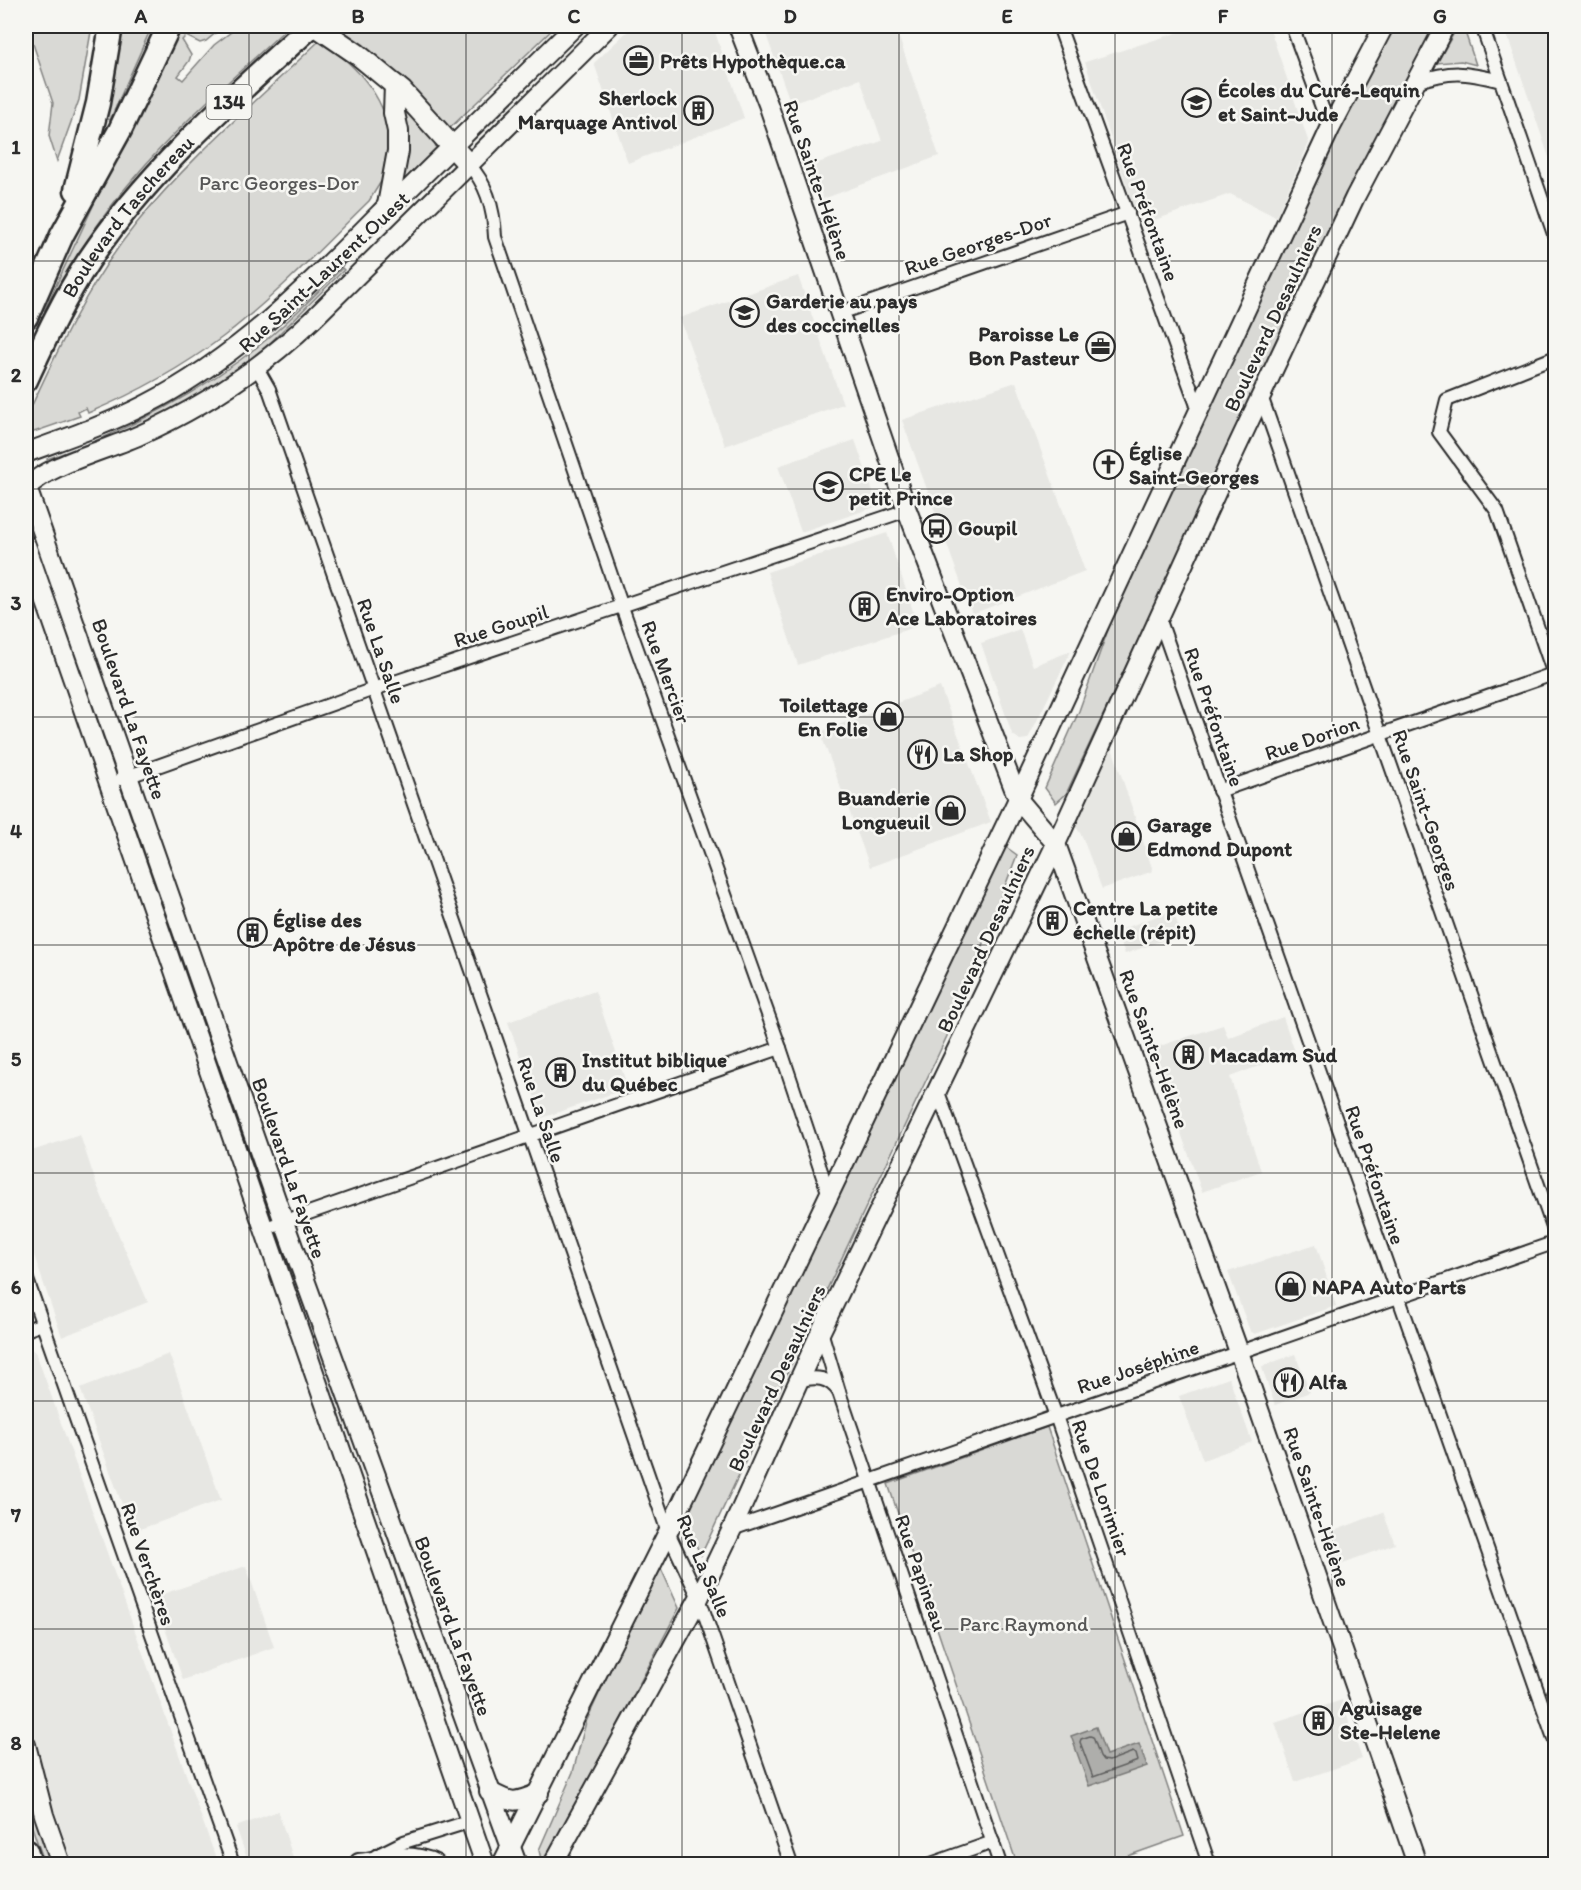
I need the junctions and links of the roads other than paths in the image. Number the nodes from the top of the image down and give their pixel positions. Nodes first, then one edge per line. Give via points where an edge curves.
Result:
1 (111, 26) edge
2 (169, 26) edge
3 (575, 26) edge
4 (609, 26) edge
5 (738, 26) edge
6 (1059, 26) edge
7 (1292, 26) edge
8 (1384, 26) edge
9 (1445, 26) edge
10 (1482, 26) edge
11 (308, 29) edge
12 (1501, 81) junction
13 (1416, 82) junction
14 (395, 85) junction
15 (1330, 129) junction
16 (452, 148) junction
17 (469, 165) junction
18 (388, 205) junction
19 (1128, 213) junction
20 (62, 235) junction
21 (1556, 240) edge
22 (840, 313) junction
23 (26, 316) edge
24 (1556, 357) edge
25 (257, 368) junction
26 (26, 380) edge
27 (1261, 396) junction
28 (1199, 411) junction
29 (26, 453) edge
30 (26, 487) edge
31 (907, 510) junction
32 (26, 545) edge
33 (30, 571) edge
34 (622, 607) junction
35 (1158, 618) junction
36 (1554, 677) edge
37 (374, 689) junction
38 (1378, 735) junction
39 (128, 777) junction
40 (108, 783) junction
41 (1219, 791) junction
42 (1018, 799) junction
43 (1056, 844) junction
44 (780, 1048) junction
45 (938, 1092) junction
46 (529, 1135) junction
47 (829, 1195) junction
48 (284, 1222) junction
49 (263, 1229) junction
50 (1556, 1236) edge
51 (1556, 1242) edge
52 (26, 1277) edge
53 (1398, 1297) junction
54 (42, 1324) junction
55 (26, 1330) edge
56 (821, 1331) junction
57 (1239, 1352) junction
58 (799, 1381) junction
59 (840, 1395) junction
60 (1056, 1416) junction
61 (870, 1481) junction
62 (732, 1529) junction
63 (668, 1532) junction
64 (699, 1598) junction
65 (26, 1744) edge
66 (1556, 1744) edge
67 (489, 1791) junction
68 (539, 1793) junction
69 (471, 1821) junction
70 (993, 1842) junction
71 (26, 1851) edge
72 (514, 1856) edge
73 (30, 1864) edge
74 (61, 1864) edge
75 (233, 1864) edge
76 (357, 1864) edge
77 (435, 1864) edge
78 (485, 1864) edge
79 (502, 1864) edge
80 (554, 1864) edge
81 (791, 1864) edge
82 (931, 1864) edge
83 (1000, 1864) edge
84 (1209, 1864) edge
85 (1417, 1864) edge

1 - 20 highway via 86,156
2 - 20 highway, Boulevard Taschereau via 120,129
3 - 16 street, Rue Saint-Laurent Ouest
4 - 17 street, Rue Saint-Laurent Ouest
5 - 22 street, Rue Sainte-Hélène
6 - 19 street, Rue Préfontaine
7 - 15 street
8 - 15 street, Boulevard Desaulniers
9 - 13 street, Boulevard Desaulniers
10 - 12 street
11 - 14 main road via 357,54
11 - 26 highway, Boulevard Taschereau / 134 via 184,145 132,203 71,289
12 - 13 street via 1450,72
12 - 21 street
13 - 27 street, Boulevard Desaulniers via 1355,197
14 - 16 main road
14 - 18 main road via 398,151
15 - 28 street, Boulevard Desaulniers
16 - 17 main road
16 - 18 street, Rue Saint-Laurent Ouest
17 - 25 street, Rue Saint-Laurent Ouest via 314,318
17 - 34 street, Rue Mercier via 480,178 494,216 495,237
18 - 29 street, Rue Saint-Laurent Ouest via 279,311 208,368 120,417
19 - 22 street, Rue Georges-Dor
19 - 28 street, Rue Préfontaine
20 - 23 highway, Boulevard Taschereau
22 - 31 street, Rue Sainte-Hélène
24 - 36 street via 1447,400 1439,432 1497,511
25 - 30 street, Rue Saint-Laurent Ouest via 176,417 44,474
25 - 37 street, Rue La Salle via 269,389
27 - 35 street, Boulevard Desaulniers
27 - 38 street, Rue Saint-Georges
28 - 42 street, Boulevard Desaulniers
30 - 39 street, Boulevard La Fayette
31 - 34 street, Rue Goupil
31 - 42 street, Rue Sainte-Hélène
32 - 33 street, Boulevard La Fayette
33 - 40 street, Boulevard La Fayette
34 - 37 street, Rue Goupil
34 - 44 street, Rue Mercier
35 - 41 street, Rue Préfontaine
35 - 43 street, Boulevard Desaulniers
36 - 38 street, Rue Dorion
37 - 39 street, Rue Goupil
37 - 46 street, Rue La Salle
38 - 41 street, Rue Dorion
38 - 50 street, Rue Saint-Georges
39 - 40 street, Rue Goupil
39 - 48 street, Boulevard La Fayette
40 - 49 street, Boulevard La Fayette
41 - 53 street, Rue Préfontaine
42 - 43 street, Rue Sainte-Hélène
42 - 47 street, Boulevard Desaulniers
43 - 45 street, Boulevard Desaulniers
43 - 57 street, Rue Sainte-Hélène
44 - 46 street
44 - 47 street, Rue Mercier
45 - 56 street, Boulevard Desaulniers
45 - 60 street, Rue De Lorimier
46 - 48 street
46 - 63 street, Rue La Salle
47 - 63 street, Boulevard Desaulniers
48 - 49 street
48 - 67 street, Boulevard La Fayette
49 - 69 street, Boulevard La Fayette
51 - 53 street, Rue Joséphine
52 - 54 street, Rue Verchères
53 - 57 street, Rue Joséphine
53 - 66 street, Rue Préfontaine
54 - 55 street
54 - 75 street, Rue Verchères
56 - 58 street, Boulevard Desaulniers
56 - 59 street, Rue Papineau
57 - 60 street, Rue Joséphine
57 - 85 street, Rue Sainte-Hélène
58 - 59 street via 812,1377 826,1380
58 - 62 street, Boulevard Desaulniers
59 - 61 street, Rue Papineau
60 - 61 street, Rue Joséphine
60 - 84 street, Rue De Lorimier
61 - 62 street, Rue Joséphine
61 - 70 street, Rue Papineau
62 - 64 street, Boulevard Desaulniers
63 - 64 street, Rue La Salle
63 - 68 street, Boulevard Desaulniers
64 - 80 street, Boulevard Desaulniers
64 - 81 street, Rue La Salle
65 - 74 street
67 - 68 street via 518,1802
67 - 72 street, Boulevard La Fayette
68 - 72 street, Boulevard Desaulniers
69 - 76 street via 404,1842
69 - 78 street, Boulevard La Fayette
70 - 82 street
70 - 83 street, Rue Papineau
71 - 73 highway
72 - 79 street, Boulevard Desaulniers
76 - 77 street via 404,1856

